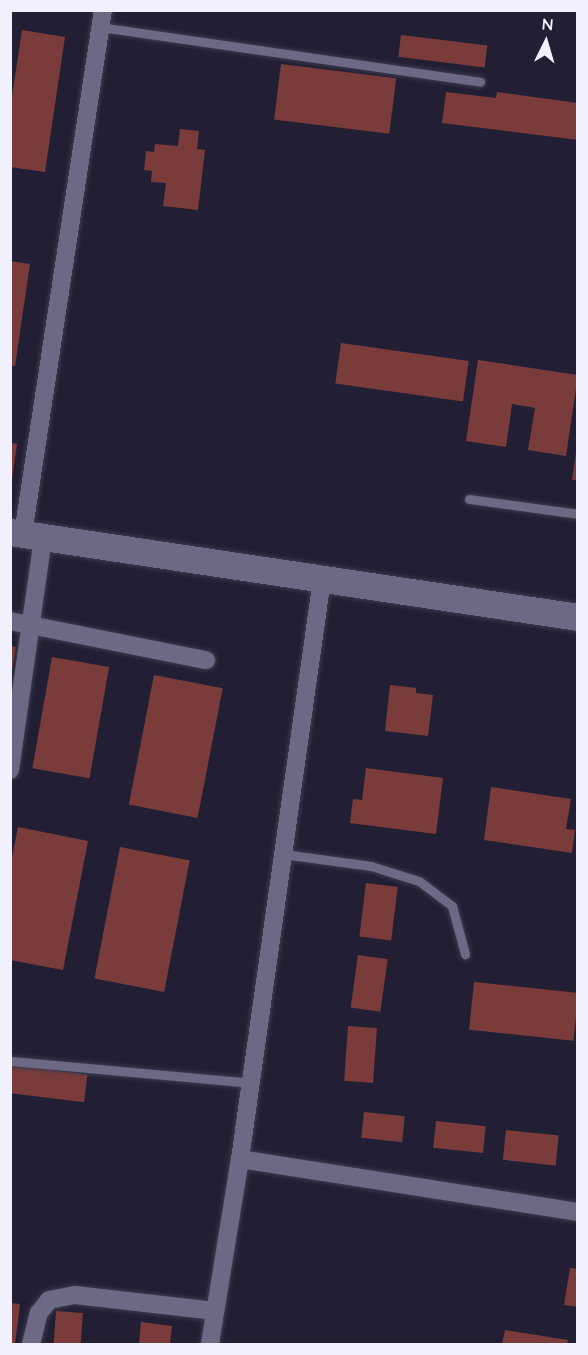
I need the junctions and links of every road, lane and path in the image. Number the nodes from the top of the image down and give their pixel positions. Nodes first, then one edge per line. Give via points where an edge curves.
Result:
1 (102, 19) edge
2 (480, 82) dead end
3 (469, 499) dead end
4 (578, 514) edge
5 (26, 534) edge
6 (322, 579) junction
7 (578, 617) edge
8 (10, 621) edge
9 (31, 625) junction
10 (206, 660) dead end
11 (10, 770) edge
12 (283, 854) junction
13 (465, 954) dead end
14 (10, 1061) edge
15 (251, 1083) junction
16 (240, 1159) junction
17 (578, 1212) edge
18 (215, 1311) junction
19 (32, 1344) edge
20 (210, 1344) edge

1 - 2 lane
1 - 5 street
3 - 4 lane
5 - 6 street
5 - 9 street
6 - 7 street
6 - 12 street
8 - 9 street
9 - 10 street
9 - 11 street
12 - 13 lane via 370,866 419,881 452,906
12 - 15 street
14 - 15 lane
15 - 16 street
16 - 17 street
16 - 18 street
18 - 19 street via 75,1294 49,1300 39,1313
18 - 20 street

